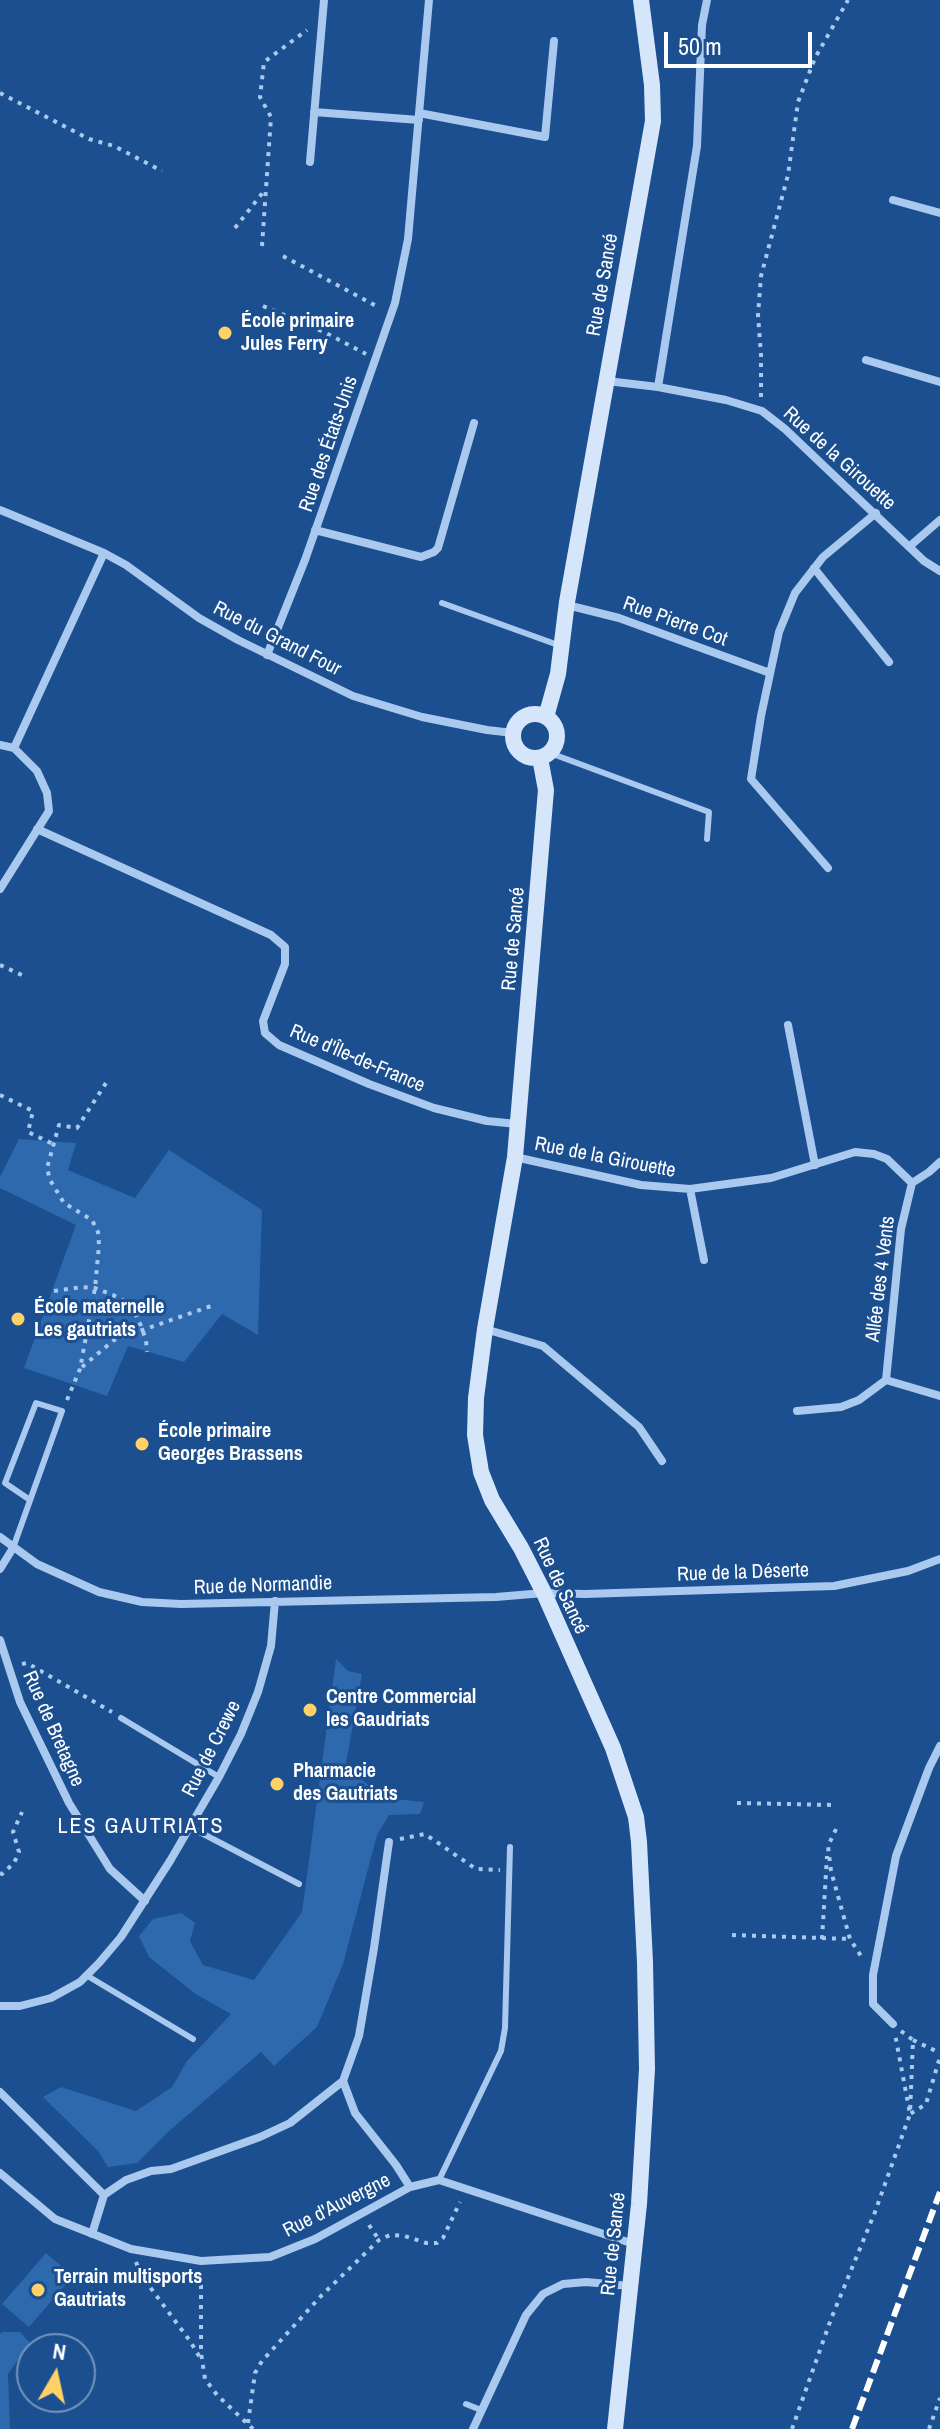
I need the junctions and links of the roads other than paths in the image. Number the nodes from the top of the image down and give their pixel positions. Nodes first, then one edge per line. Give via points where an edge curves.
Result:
1 (324, 0) edge
2 (429, 0) edge
3 (641, 0) edge
4 (707, 0) edge
5 (554, 41) dead end
6 (314, 112) junction
7 (419, 117) junction
8 (310, 162) dead end
9 (893, 200) dead end
10 (940, 213) edge
11 (866, 360) dead end
12 (607, 381) junction
13 (940, 382) edge
14 (658, 387) junction
15 (474, 423) dead end
16 (0, 510) edge
17 (876, 513) junction
18 (940, 520) edge
19 (315, 530) junction
20 (910, 546) junction
21 (104, 553) junction
22 (814, 568) junction
23 (940, 571) edge
24 (442, 603) dead end
25 (567, 605) junction
26 (561, 647) junction
27 (267, 655) junction
28 (889, 662) dead end
29 (770, 673) junction
30 (546, 717) junction
31 (513, 733) junction
32 (0, 745) edge
33 (14, 748) junction
34 (545, 755) junction
35 (37, 829) junction
36 (707, 839) dead end
37 (828, 868) dead end
38 (0, 889) edge
39 (788, 1025) dead end
40 (517, 1124) junction
41 (515, 1157) junction
42 (940, 1162) edge
43 (815, 1165) junction
44 (912, 1183) junction
45 (690, 1189) junction
46 (704, 1260) dead end
47 (485, 1329) junction
48 (886, 1380) junction
49 (940, 1396) edge
50 (797, 1411) dead end
51 (662, 1461) dead end
52 (30, 1500) junction
53 (0, 1537) edge
54 (13, 1548) junction
55 (940, 1559) edge
56 (0, 1569) edge
57 (544, 1593) junction
58 (275, 1601) junction
59 (0, 1640) edge
60 (121, 1718) road end
61 (940, 1746) edge
62 (219, 1777) junction
63 (190, 1827) junction
64 (389, 1842) road end
65 (510, 1847) dead end
66 (299, 1884) dead end
67 (145, 1901) junction
68 (86, 1975) junction
69 (0, 2006) edge
70 (893, 2024) road end
71 (193, 2039) dead end
72 (343, 2081) junction
73 (0, 2092) edge
74 (0, 2173) edge
75 (439, 2180) junction
76 (410, 2187) junction
77 (104, 2195) junction
78 (92, 2234) junction
79 (634, 2244) junction
80 (630, 2286) junction
81 (466, 2404) dead end
82 (481, 2410) junction
83 (473, 2429) edge
84 (615, 2429) edge

1 - 6 street
2 - 7 street, Rue des États-Unis
3 - 12 street, Rue de Sancé via 653,121
4 - 14 street via 697,146
5 - 7 street via 545,137 452,118
6 - 7 street
6 - 8 street
7 - 19 street, Rue des États-Unis via 408,239 391,314
9 - 10 street
11 - 13 street
12 - 14 street, Rue de la Girouette
12 - 25 street, Rue de Sancé
14 - 17 street, Rue de la Girouette via 762,411
15 - 19 street via 434,552 421,557
16 - 21 street, Rue du Grand Four
17 - 20 street, Rue de la Girouette
17 - 22 street
18 - 20 street
19 - 27 street, Rue des États-Unis
20 - 23 street, Rue de la Girouette
21 - 27 street, Rue du Grand Four via 199,618
21 - 33 street
22 - 28 street
22 - 29 street via 795,593
24 - 26 lane
25 - 26 street, Rue de Sancé
25 - 29 street, Rue Pierre Cot via 619,618
26 - 30 street, Rue de Sancé
27 - 31 street, Rue du Grand Four via 378,705
29 - 37 street via 751,779
30 - 31 street via 524,717
30 - 34 street via 556,733 554,747
31 - 34 street via 518,751 528,757
32 - 33 street
33 - 35 street via 37,771 47,793 49,811
34 - 36 lane via 709,812
34 - 40 street, Rue de Sancé
35 - 38 street
35 - 40 street, Rue d'Île-de-France via 271,935 285,947 285,964 263,1021 265,1033 279,1045 434,1108
39 - 43 street
40 - 41 street, Rue de Sancé
41 - 45 street, Rue de la Girouette via 641,1185
41 - 47 street, Rue de Sancé
42 - 44 street
43 - 44 street, Rue de la Girouette via 855,1152 874,1154
43 - 45 street, Rue de la Girouette via 771,1178
44 - 48 street, Allée des 4 Vents via 901,1229
45 - 46 street, Rue de la Girouette
47 - 51 street via 543,1346 639,1427
47 - 57 street, Rue de Sancé via 476,1398 481,1472
48 - 49 street
48 - 50 street via 841,1407
52 - 52 lane via 62,1411 36,1403 5,1483
52 - 54 lane
53 - 54 street, Rue de Normandie
54 - 56 street
54 - 58 street, Rue de Normandie via 77,1583 142,1602
55 - 57 street, Rue de la Déserte via 834,1586
57 - 58 street, Rue de Normandie
57 - 79 street, Rue de Sancé via 613,1748 637,1829 647,2069
58 - 62 street, Rue de Crewe via 271,1646 258,1692
59 - 67 street, Rue de Bretagne via 20,1702 75,1813 110,1869
60 - 62 lane
61 - 70 street via 896,1856 873,1975 873,2004
62 - 63 street, Rue de Crewe
63 - 66 lane
63 - 67 street, Rue de Crewe
64 - 72 street via 359,2036
65 - 75 lane via 501,2051
67 - 68 street, Rue de Crewe
68 - 69 street, Rue de Crewe via 51,1998
68 - 71 lane
72 - 76 street, Rue d'Auvergne via 355,2113
72 - 77 street via 290,2123 171,2169 126,2180
73 - 77 street
74 - 78 street, Rue d'Auvergne via 55,2219
75 - 76 street, Rue d'Auvergne
75 - 79 street
76 - 78 street, Rue d'Auvergne via 315,2239 270,2257 201,2261 131,2249
77 - 78 street
79 - 80 street, Rue de Sancé
80 - 82 street via 563,2284 543,2294 526,2315
80 - 84 street, Rue de Sancé
81 - 82 lane
82 - 83 street

